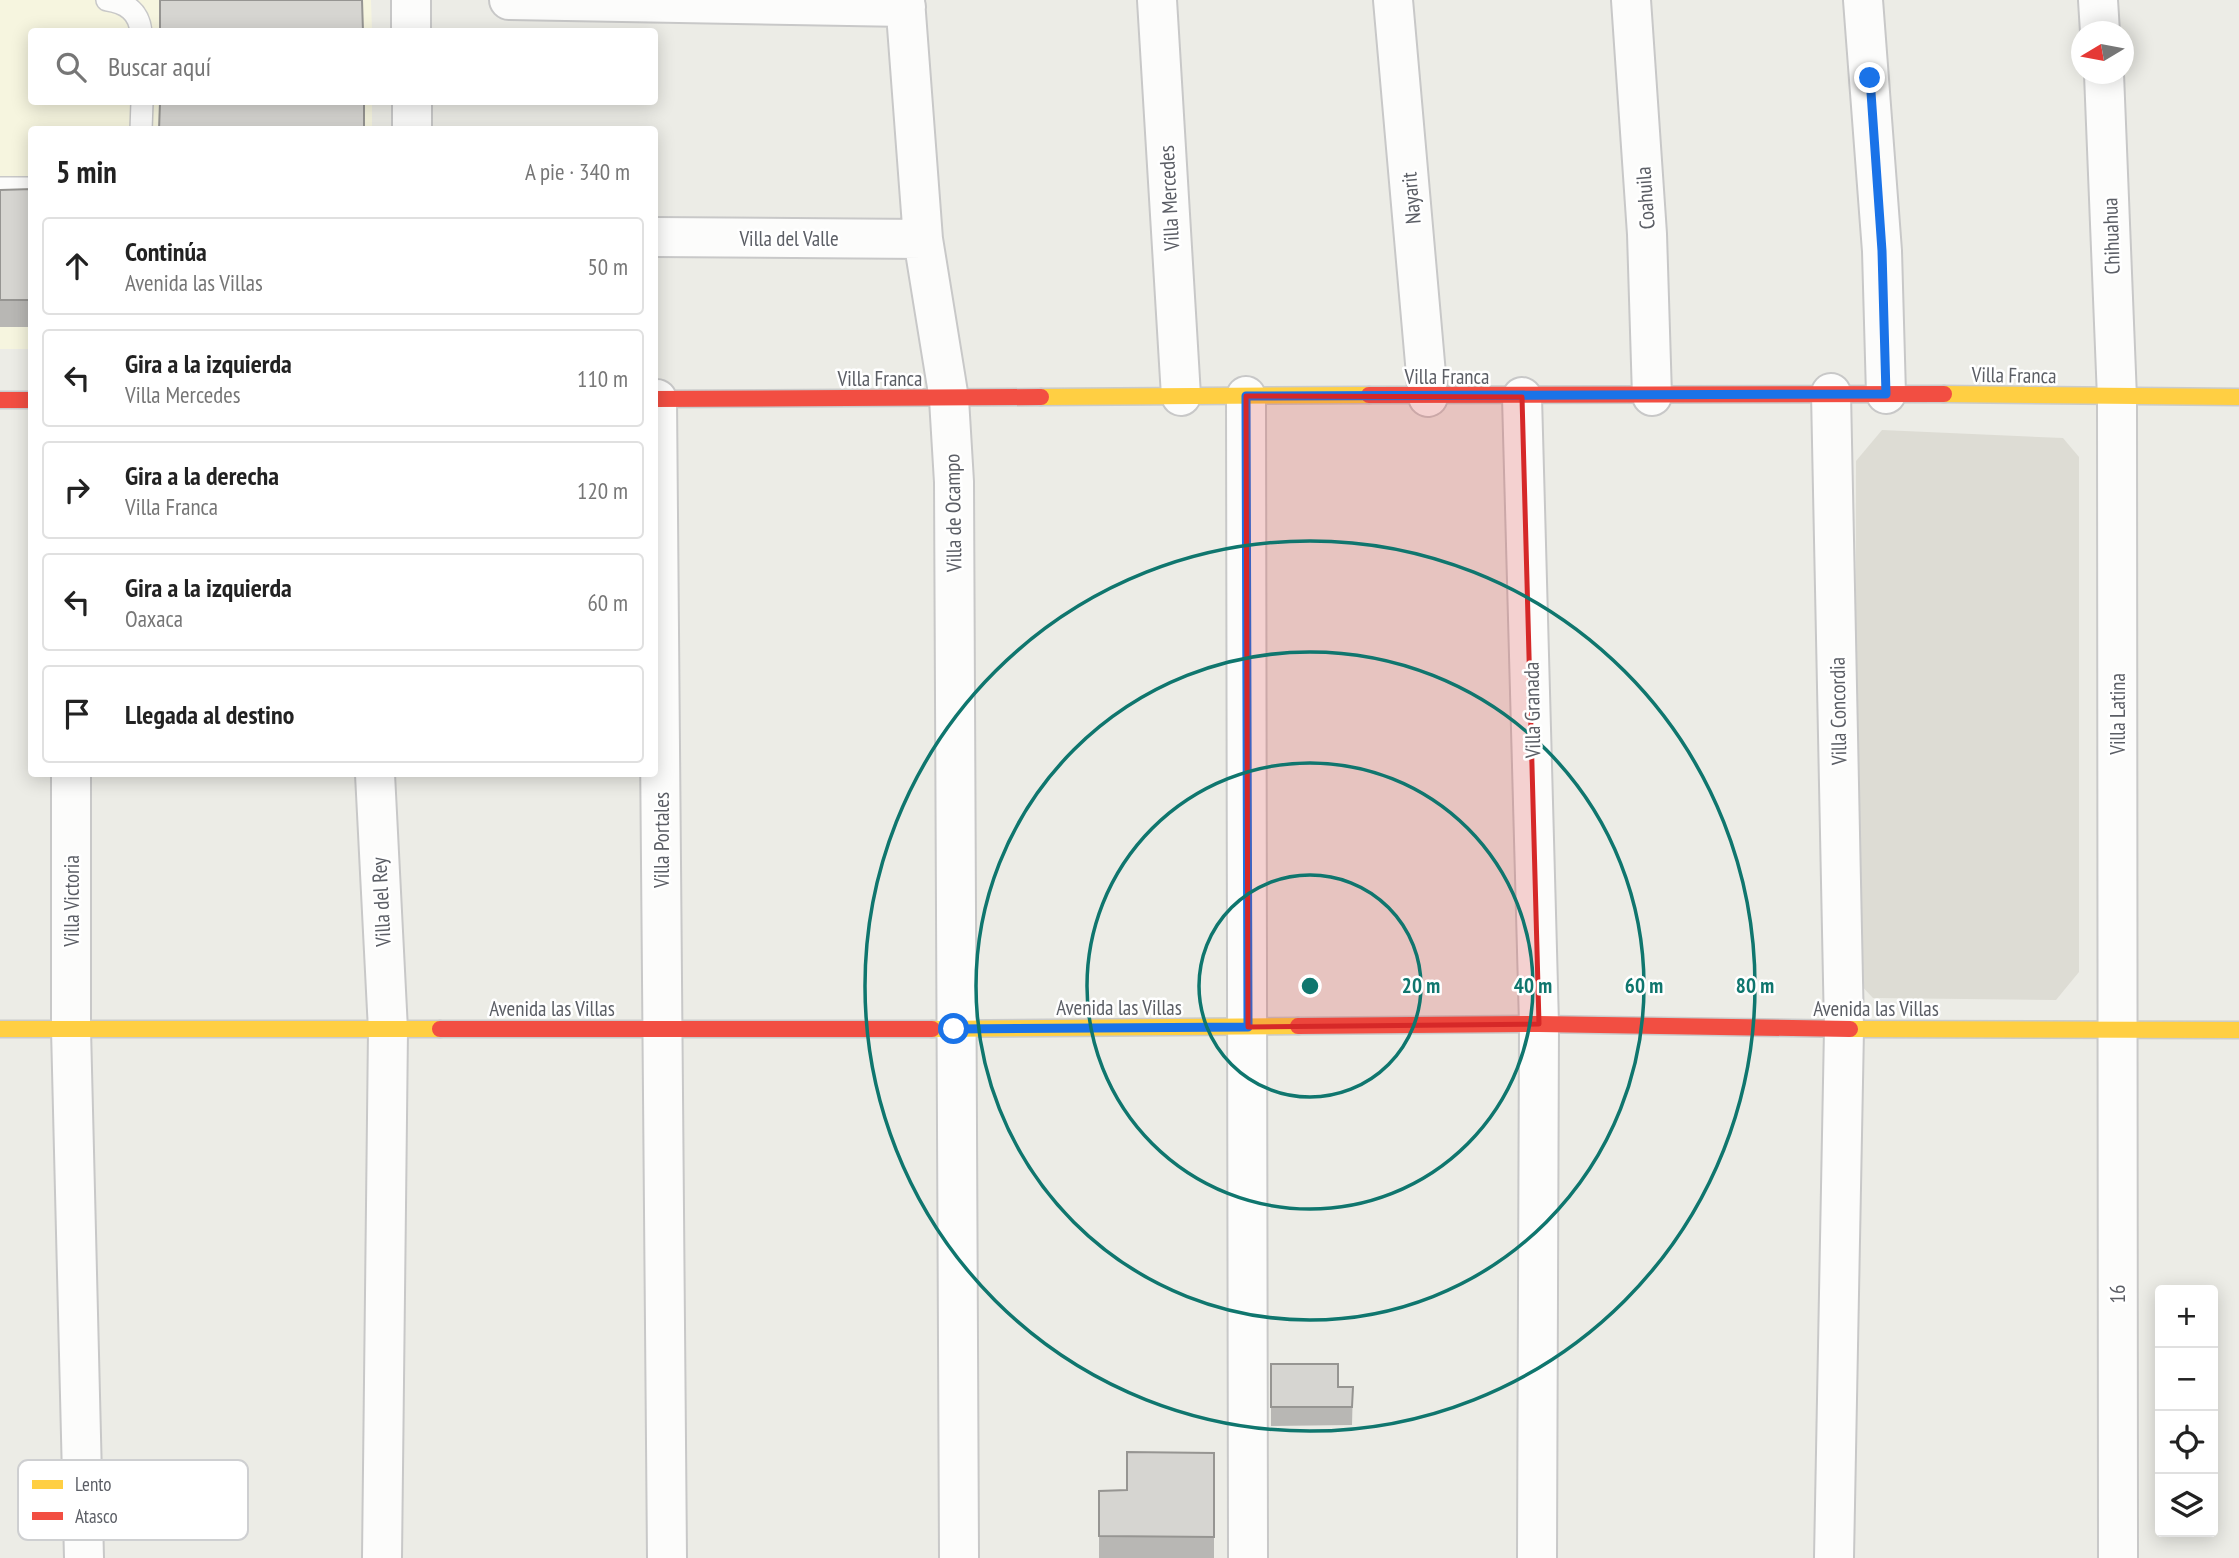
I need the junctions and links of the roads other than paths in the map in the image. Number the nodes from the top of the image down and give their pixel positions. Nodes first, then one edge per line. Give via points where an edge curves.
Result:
1 (107, 0) edge
2 (411, 0) edge
3 (509, 0) edge
4 (1157, 0) edge
5 (1393, 0) edge
6 (1631, 0) edge
7 (1863, 0) edge
8 (2098, 0) edge
9 (906, 4) edge
10 (2099, 21) edge
11 (140, 28) edge
12 (411, 28) edge
13 (2104, 84) edge
14 (142, 105) edge
15 (412, 105) edge
16 (141, 126) edge
17 (412, 126) edge
18 (0, 188) edge
19 (28, 188) edge
20 (658, 237) edge
21 (923, 239) junction
22 (1831, 393) junction
23 (1886, 394) junction
24 (1181, 396) junction
25 (1246, 396) junction
26 (1652, 396) junction
27 (1429, 397) junction
28 (1522, 397) junction
29 (2239, 397) edge
30 (2117, 398) junction
31 (658, 399) edge
32 (0, 400) edge
33 (28, 400) edge
34 (949, 400) junction
35 (658, 651) edge
36 (71, 777) edge
37 (375, 777) edge
38 (1538, 1024) junction
39 (1248, 1027) junction
40 (0, 1029) edge
41 (71, 1029) junction
42 (661, 1029) junction
43 (954, 1029) junction
44 (1844, 1029) junction
45 (388, 1030) junction
46 (2239, 1030) edge
47 (2116, 1031) junction
48 (82, 1460) edge
49 (84, 1540) edge
50 (84, 1558) edge
51 (382, 1558) edge
52 (667, 1558) edge
53 (959, 1558) edge
54 (1248, 1558) edge
55 (1537, 1558) edge
56 (1834, 1558) edge
57 (2118, 1558) edge

1 - 11 lane via 133,10
2 - 12 street
3 - 9 street
4 - 24 street, Villa Mercedes
5 - 27 street, Nayarit
6 - 26 street, Coahuila via 1647,234
7 - 23 street via 1882,251
8 - 10 street
9 - 21 street, Villa de Ocampo
13 - 30 street, Chihuahua
14 - 16 lane
15 - 17 street
18 - 19 lane
20 - 21 street, Villa del Valle
21 - 34 street, Villa de Ocampo
22 - 23 street, Villa Franca
22 - 26 street, Villa Franca
22 - 44 street, Villa Concordia
23 - 30 street, Villa Franca
24 - 25 street, Villa Franca
24 - 34 street, Villa Franca
25 - 27 street, Villa Franca
25 - 39 street
26 - 28 street, Villa Franca
27 - 28 street, Villa Franca
28 - 38 street, Villa Granada
29 - 30 street, Villa Franca
30 - 47 street, Villa Latina
31 - 34 street, Villa Franca
32 - 33 street
34 - 43 street, Villa de Ocampo via 954,482
35 - 42 street, Villa Portales
36 - 41 street, Villa Victoria
37 - 45 street, Villa del Rey
38 - 39 street, Avenida las Villas
38 - 44 street, Avenida las Villas
38 - 55 street, Villa Granada
39 - 43 street, Avenida las Villas
39 - 54 street
40 - 41 street, Avenida las Villas
41 - 45 street, Avenida las Villas
41 - 48 street, Villa Victoria
42 - 43 street, Avenida las Villas
42 - 45 street, Avenida las Villas
42 - 52 street, Villa Portales
43 - 53 street, Villa de Ocampo
44 - 47 street, Avenida las Villas
44 - 56 street, Villa Concordia
45 - 51 street, Villa del Rey
46 - 47 street, Avenida las Villas
47 - 57 street, 16
49 - 50 street, Villa Victoria

